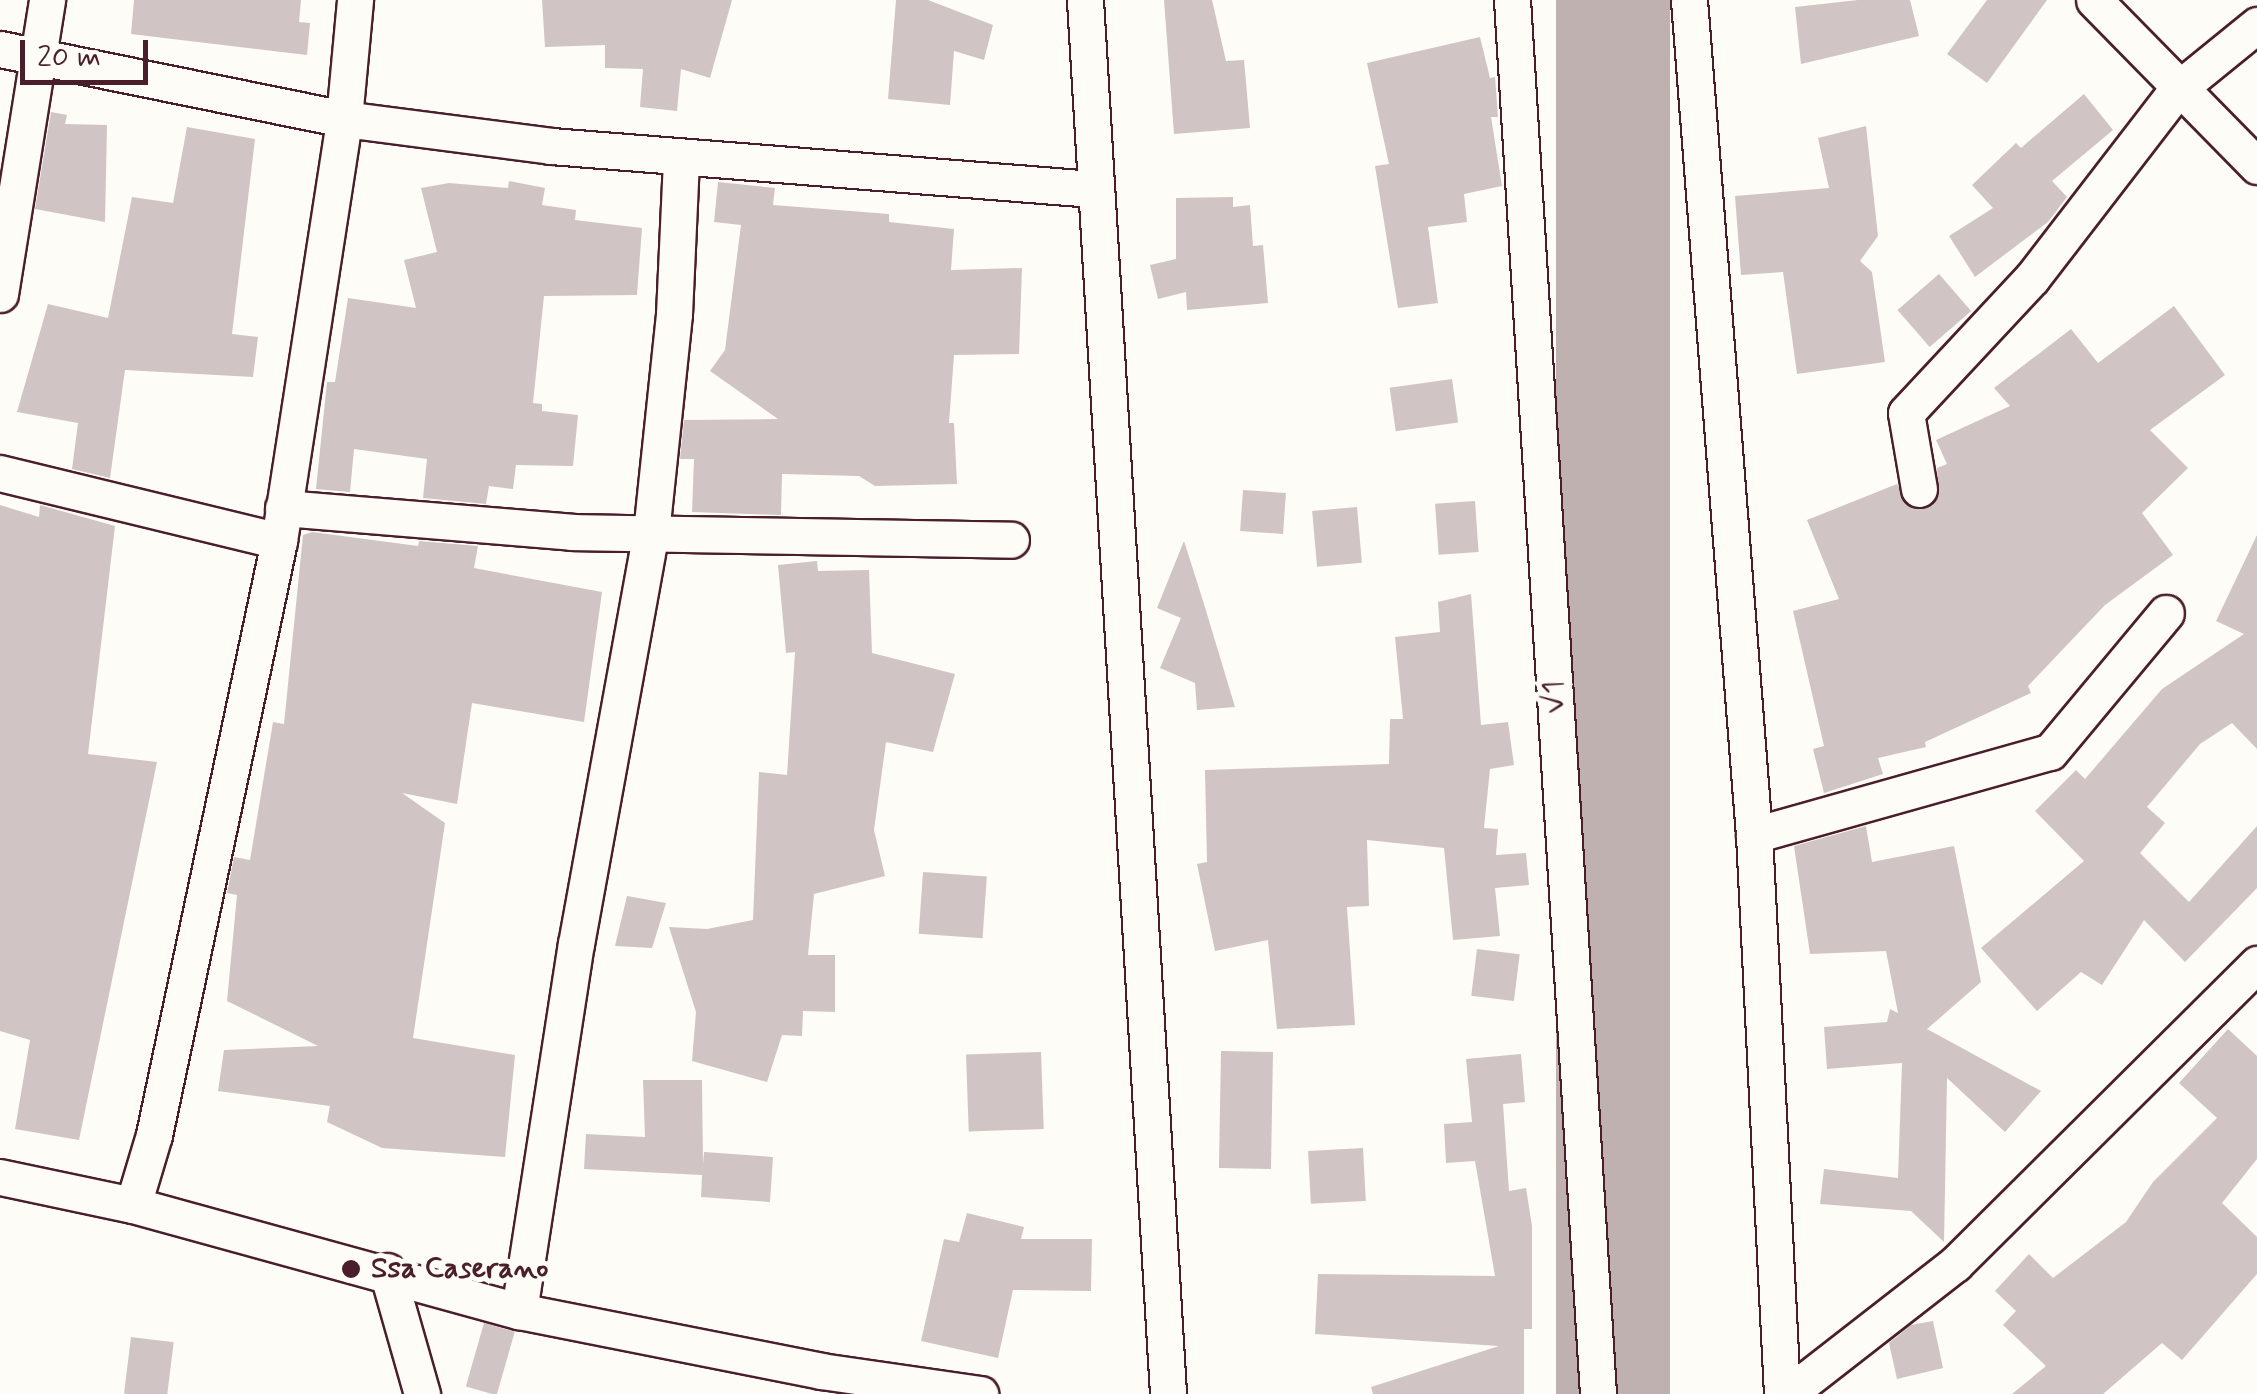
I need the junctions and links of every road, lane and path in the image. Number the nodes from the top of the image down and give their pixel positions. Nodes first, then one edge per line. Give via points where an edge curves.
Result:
1 (47, 0) edge
2 (355, 0) edge
3 (1085, 0) edge
4 (1512, 0) edge
5 (1688, 0) edge
6 (2094, 0) edge
7 (2257, 24) edge
8 (0, 49) edge
9 (40, 58) junction
10 (2178, 90) junction
11 (344, 119) junction
12 (681, 158) junction
13 (2257, 166) edge
14 (1092, 188) junction
15 (0, 294) edge
16 (0, 473) edge
17 (1919, 489) dead end
18 (281, 524) junction
19 (652, 534) junction
20 (1012, 540) dead end
21 (2166, 613) dead end
22 (1754, 835) junction
23 (2257, 964) edge
24 (0, 1177) edge
25 (134, 1205) junction
26 (387, 1271) junction
27 (519, 1311) junction
28 (422, 1394) edge
29 (980, 1394) edge
30 (1168, 1394) edge
31 (1598, 1394) edge
32 (1785, 1394) edge

1 - 9 street
2 - 11 street
3 - 14 street
4 - 31 street, V1
5 - 22 street
6 - 10 street
7 - 10 street
8 - 9 street
9 - 11 street
9 - 15 street
10 - 13 street
10 - 17 street via 2032,278 1906,413
11 - 12 street
11 - 18 street
12 - 14 street
12 - 19 street via 674,314
14 - 30 street
16 - 18 street
18 - 19 street
18 - 25 street
19 - 20 street
19 - 27 street via 576,944
21 - 22 street via 2050,752
22 - 32 street
23 - 32 street via 1955,1264
24 - 25 street
25 - 26 street
26 - 27 street
26 - 28 street
27 - 29 street

